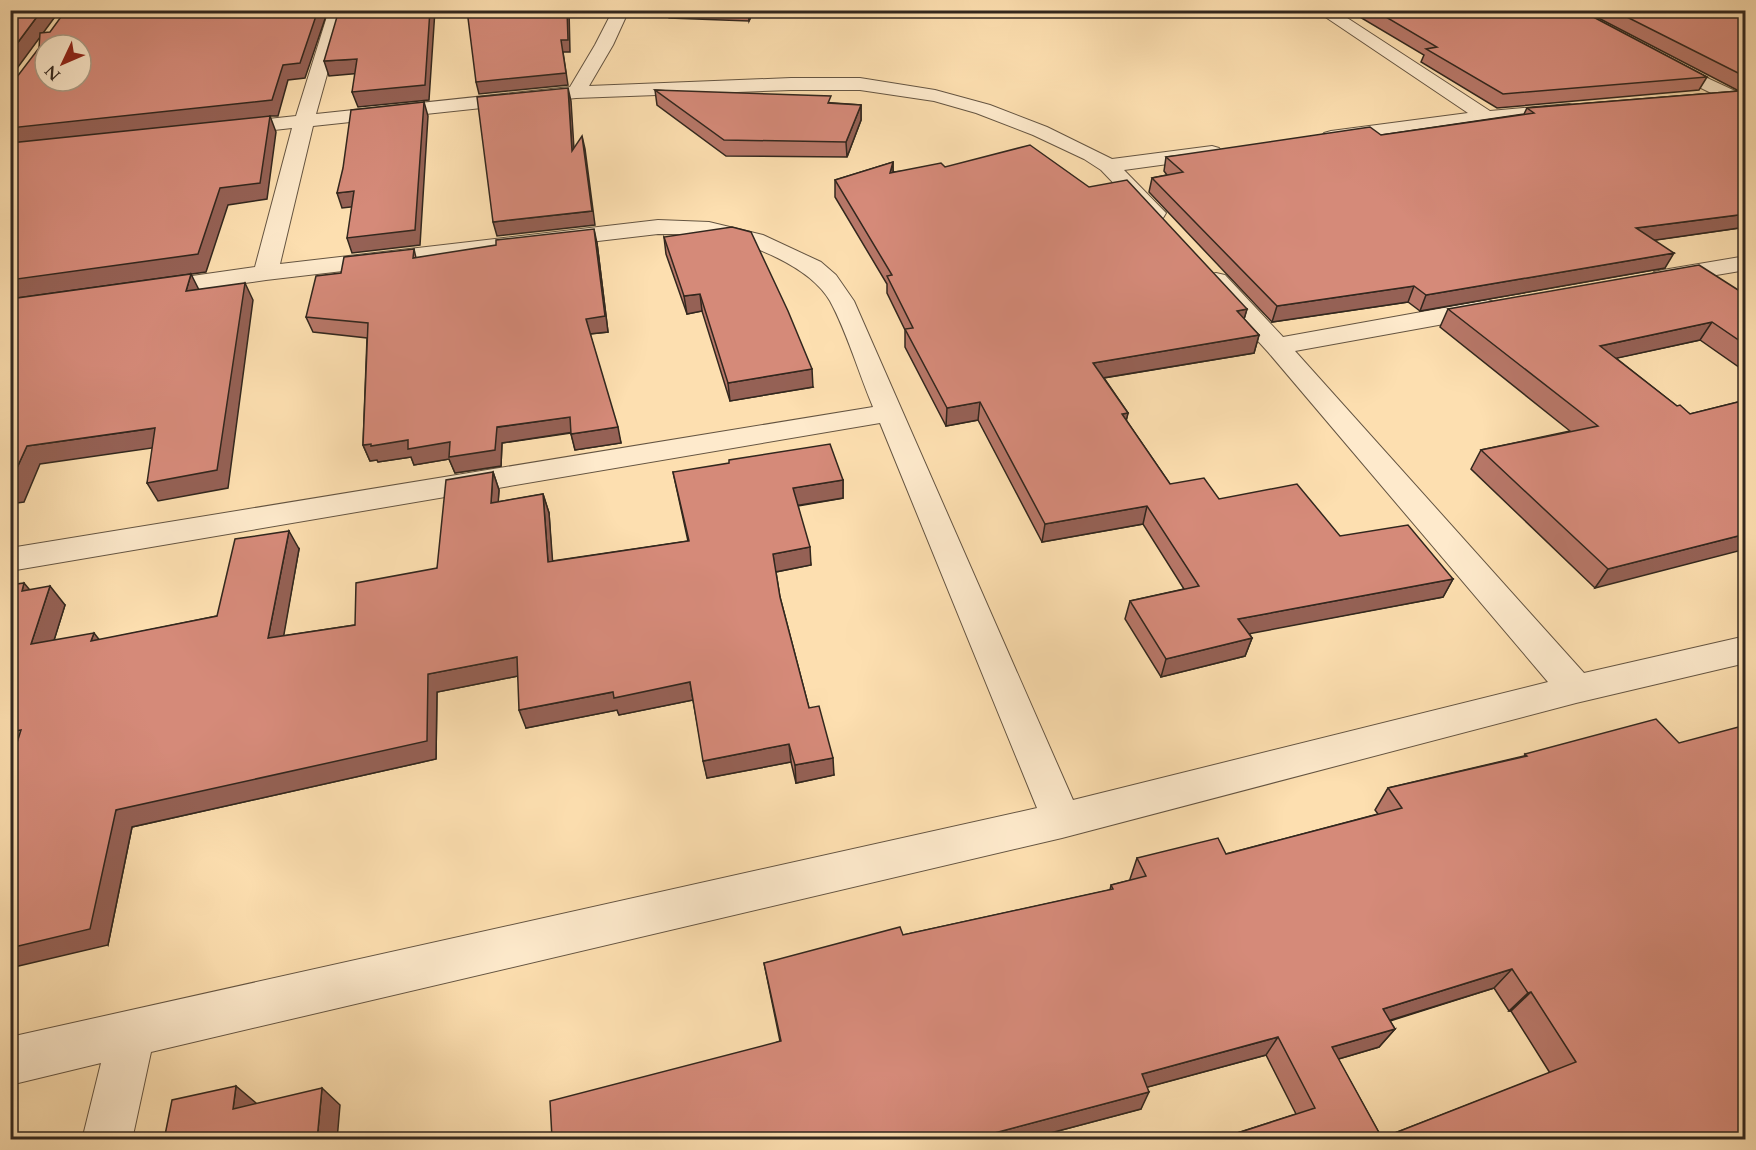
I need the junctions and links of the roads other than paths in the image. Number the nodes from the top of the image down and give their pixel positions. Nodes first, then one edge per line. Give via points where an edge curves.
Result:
1 (337, 10) edge
2 (621, 10) edge
3 (1323, 10) edge
4 (1646, 53) edge
5 (576, 92) junction
6 (1695, 99) edge
7 (1737, 100) edge
8 (1590, 108) edge
9 (1486, 117) junction
10 (304, 121) junction
11 (210, 131) edge
12 (1309, 140) edge
13 (1226, 151) edge
14 (1108, 166) junction
15 (1171, 231) edge
16 (1746, 262) edge
17 (1202, 264) edge
18 (266, 273) junction
19 (1640, 281) edge
20 (127, 292) edge
21 (1512, 304) edge
22 (1277, 346) junction
23 (890, 413) junction
24 (10, 560) edge
25 (1746, 649) edge
26 (1576, 689) junction
27 (1062, 820) junction
28 (131, 1035) junction
29 (10, 1061) edge
30 (107, 1140) edge

1 - 10 street
2 - 5 street
3 - 9 street
4 - 7 street
5 - 10 street
5 - 14 street via 791,84 889,87 983,109 1072,145
6 - 7 street
8 - 9 street
9 - 12 street
10 - 11 street
10 - 18 street
13 - 14 street
14 - 15 street
16 - 19 street
17 - 22 street
18 - 20 street
18 - 23 street via 599,232 658,227 709,229 755,240 813,267 827,280 842,301
21 - 22 street
22 - 26 street
23 - 24 street
23 - 27 street
25 - 26 street
26 - 27 street
27 - 28 street
28 - 29 street
28 - 30 street

